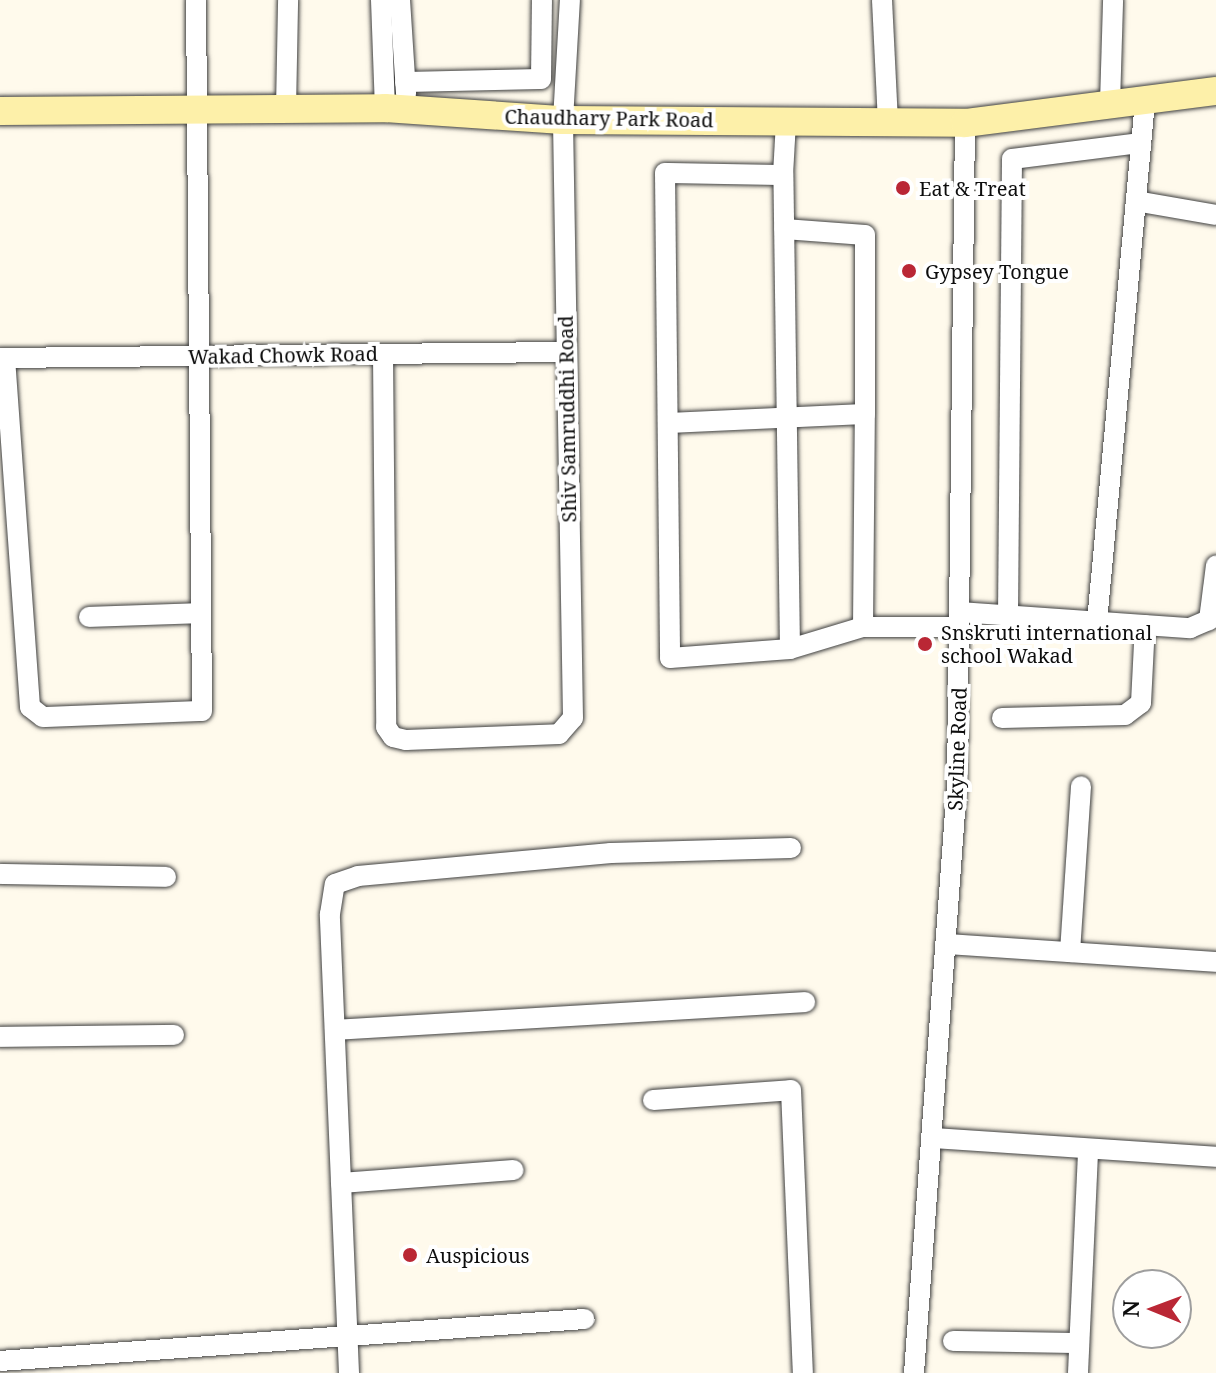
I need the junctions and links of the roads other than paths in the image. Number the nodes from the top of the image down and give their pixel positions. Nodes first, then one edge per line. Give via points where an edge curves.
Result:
1 (196, 0) edge
2 (288, 0) edge
3 (381, 0) edge
4 (400, 0) edge
5 (542, 0) edge
6 (570, 0) edge
7 (882, 0) edge
8 (1113, 0) edge
9 (1216, 91) edge
10 (399, 100) junction
11 (1145, 102) junction
12 (1110, 104) junction
13 (196, 109) junction
14 (286, 109) junction
15 (0, 111) edge
16 (563, 120) junction
17 (786, 121) junction
18 (888, 122) junction
19 (965, 123) junction
20 (1141, 143) junction
21 (783, 175) junction
22 (1136, 201) junction
23 (1216, 215) edge
24 (784, 229) junction
25 (566, 352) junction
26 (383, 354) junction
27 (198, 356) junction
28 (2, 358) edge
29 (865, 414) junction
30 (787, 415) junction
31 (668, 423) junction
32 (1216, 565) edge
33 (201, 613) junction
34 (1008, 615) junction
35 (89, 617) dead end
36 (959, 620) junction
37 (1097, 622) junction
38 (1145, 625) junction
39 (863, 627) junction
40 (790, 649) junction
41 (1002, 718) dead end
42 (1081, 786) dead end
43 (791, 848) dead end
44 (0, 874) edge
45 (166, 877) dead end
46 (946, 944) junction
47 (1070, 952) junction
48 (1216, 962) edge
49 (805, 1002) dead end
50 (335, 1030) junction
51 (174, 1035) dead end
52 (0, 1037) edge
53 (653, 1100) dead end
54 (932, 1138) junction
55 (1088, 1149) junction
56 (1216, 1157) edge
57 (514, 1170) dead end
58 (341, 1183) junction
59 (584, 1319) dead end
60 (347, 1338) junction
61 (953, 1341) dead end
62 (1079, 1343) junction
63 (0, 1361) edge
64 (349, 1373) edge
65 (803, 1373) edge
66 (914, 1373) edge
67 (1078, 1373) edge

1 - 13 street
2 - 14 street
3 - 10 street
4 - 10 street
5 - 10 street via 541,79
6 - 16 street, Shiv Samruddhi Road
7 - 18 street
8 - 12 street
9 - 11 street, Chaudhary Park Road
10 - 14 street, Chaudhary Park Road
10 - 16 street, Chaudhary Park Road
11 - 12 street, Chaudhary Park Road
11 - 20 street
12 - 19 street, Chaudhary Park Road
13 - 14 street, Chaudhary Park Road
13 - 15 street, Chaudhary Park Road
13 - 27 street
16 - 17 street, Chaudhary Park Road
16 - 25 street, Shiv Samruddhi Road
17 - 18 street, Chaudhary Park Road
17 - 21 street
18 - 19 street, Chaudhary Park Road
19 - 36 street, Skyline Road
20 - 22 street
20 - 34 street via 1012,159
21 - 24 street
21 - 31 street via 665,173
22 - 23 street
22 - 37 street
24 - 29 street via 865,235
24 - 30 street
25 - 26 street, Wakad Chowk Road
25 - 26 street, Shiv Samruddhi Road via 573,718 559,734 406,740 393,737 386,727
26 - 27 street, Wakad Chowk Road
27 - 28 street, Wakad Chowk Road
27 - 33 street
28 - 33 street via 30,707 43,717 202,711
29 - 30 street
29 - 39 street
30 - 31 street
30 - 40 street
31 - 40 street via 670,658
32 - 38 street via 1209,620 1190,628
33 - 35 street
34 - 36 street
34 - 37 street
36 - 39 street
36 - 46 street, Skyline Road via 957,785
37 - 38 street
38 - 41 street via 1141,703 1125,715
39 - 40 street
42 - 47 street
43 - 50 street via 611,853 347,878 335,884 331,897
44 - 45 street
46 - 47 street
46 - 54 street, Skyline Road
47 - 48 street
49 - 50 street
50 - 58 street
51 - 52 street
53 - 65 street via 791,1090
54 - 55 street
54 - 66 street, Skyline Road
55 - 56 street
55 - 62 street
57 - 58 street
58 - 60 street
59 - 60 street
60 - 63 street
60 - 64 street
61 - 62 street
62 - 67 street

